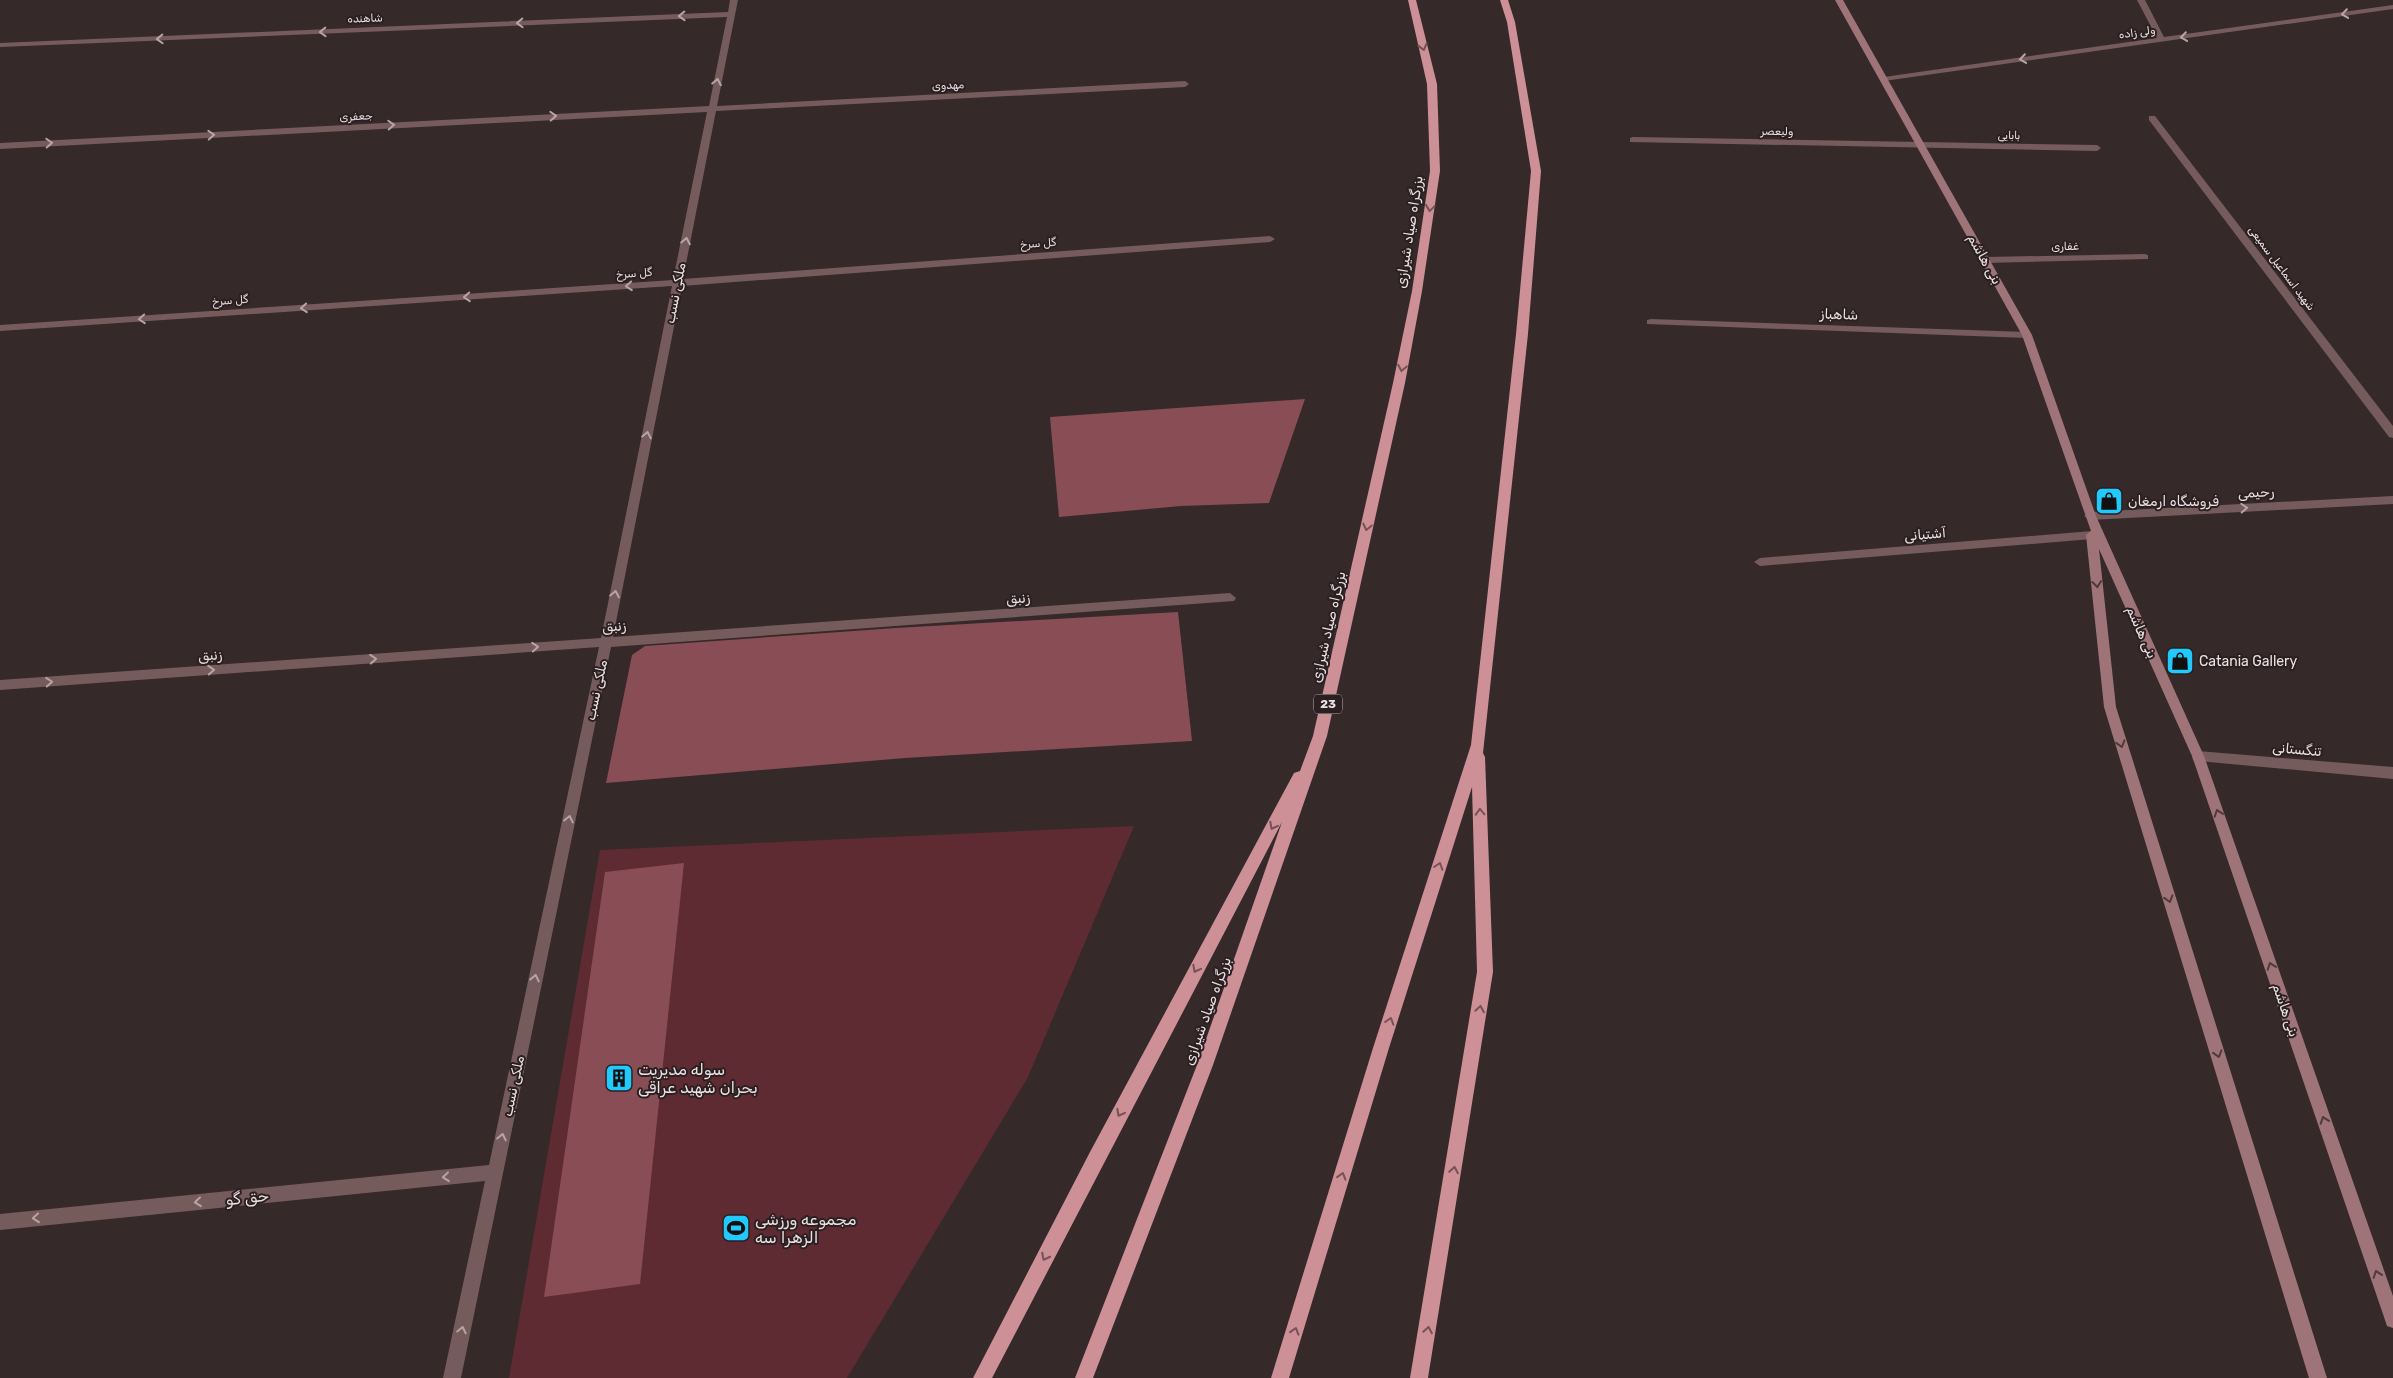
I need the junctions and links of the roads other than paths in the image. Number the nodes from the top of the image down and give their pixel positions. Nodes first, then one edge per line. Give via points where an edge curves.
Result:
1 (734, 0) edge
2 (1412, 0) edge
3 (1504, 0) edge
4 (1839, 0) edge
5 (2141, 0) edge
6 (2393, 7) edge
7 (731, 14) junction
8 (2162, 40) junction
9 (0, 45) edge
10 (1884, 79) junction
11 (1184, 84) dead end
12 (712, 108) junction
13 (2152, 118) dead end
14 (1633, 140) dead end
15 (1921, 145) junction
16 (0, 146) edge
17 (2097, 148) dead end
18 (1270, 239) dead end
19 (2145, 257) dead end
20 (1986, 260) junction
21 (677, 283) junction
22 (1650, 322) dead end
23 (0, 328) edge
24 (2027, 335) junction
25 (2393, 434) edge
26 (2393, 500) edge
27 (2090, 516) junction
28 (2092, 535) joint
29 (1760, 562) dead end
30 (1230, 598) dead end
31 (606, 642) junction
32 (0, 686) edge
33 (1320, 736) junction
34 (1478, 745) junction
35 (2198, 756) junction
36 (2393, 773) edge
37 (495, 1172) junction
38 (0, 1222) edge
39 (2393, 1320) edge
40 (452, 1378) edge
41 (982, 1378) edge
42 (1084, 1378) edge
43 (1280, 1378) edge
44 (1420, 1378) edge
45 (2318, 1378) edge

1 - 7 street, ملکی نسب
2 -> 33 highway, بزرگراه صیاد شیرازی / 23 via 1432,84 1435,171 1401,374
3 - 34 highway via 1511,22 1536,170 1522,334
4 - 10 main road, بنی هاشم
5 - 8 street
6 -> 8 street, ولی زاده
7 -> 9 street, شاهنده
12 -> 7 street, ملکی نسب
8 -> 10 street, ولی زاده
10 - 15 main road, بنی هاشم
11 - 12 street, مهدوی
16 -> 12 street, جعفری
21 -> 12 street, ملکی نسب
13 - 25 street, شهید اسماعیل سمیعی
14 - 15 street, ولیعصر
15 - 17 street, بابایی
15 - 20 main road, بنی هاشم
18 - 21 street, گل سرخ
19 - 20 street, غفاری
20 - 24 main road, بنی هاشم
21 -> 23 street, گل سرخ
31 -> 21 street, ملکی نسب
22 - 24 street, شاهباز
24 - 27 main road, بنی هاشم
27 -> 26 street, رحیمی
27 - 35 main road, بنی هاشم
28 - 29 street, آشتیانی
28 -> 45 main road via 2110,707
30 - 31 street, زنبق
32 -> 31 street, زنبق
37 -> 31 street, ملکی نسب
33 -> 41 highway
33 - 42 highway, بزرگراه صیاد شیرازی / 23 via 1205,1065
43 -> 34 highway
44 -> 34 highway via 1485,972
35 - 36 street, تنگستانی
39 -> 35 main road, بنی هاشم
37 -> 38 street, حق گو
40 -> 37 street, ملکی نسب

